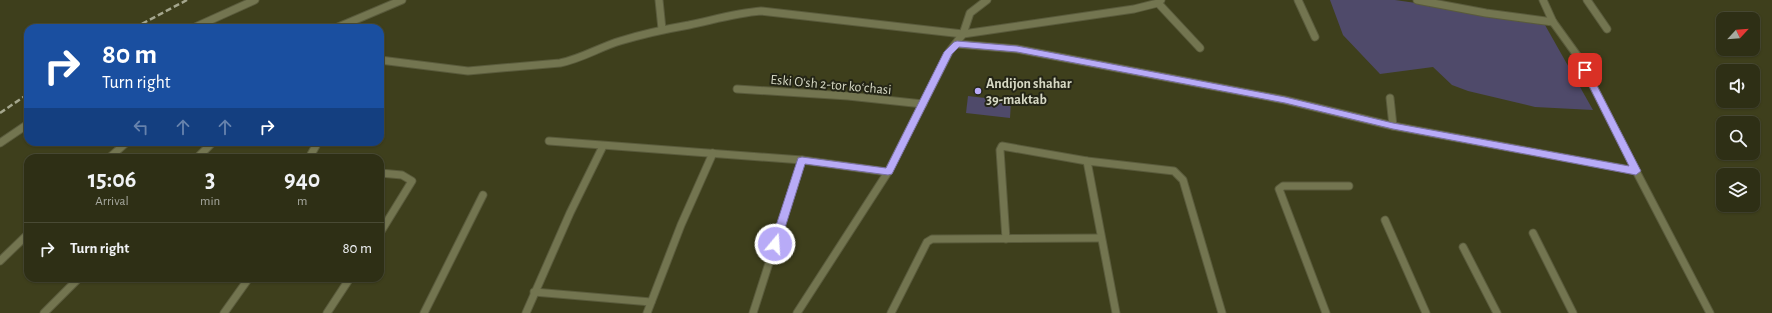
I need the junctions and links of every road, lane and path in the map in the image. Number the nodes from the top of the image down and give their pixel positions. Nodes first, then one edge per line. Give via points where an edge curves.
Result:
1 (255, 0) edge
2 (402, 0) edge
3 (659, 0) edge
4 (987, 0) edge
5 (1298, 0) edge
6 (1417, 0) edge
7 (1543, 0) edge
8 (1587, 0) edge
9 (1160, 1) edge
10 (1553, 22) junction
11 (202, 24) edge
12 (345, 24) edge
13 (662, 29) junction
14 (1607, 29) dead end
15 (963, 34) junction
16 (1314, 37) dead end
17 (957, 44) junction
18 (1200, 48) dead end
19 (384, 60) edge
20 (737, 89) dead end
21 (1390, 98) dead end
22 (922, 104) junction
23 (1393, 126) junction
24 (24, 127) edge
25 (549, 141) dead end
26 (0, 143) edge
27 (122, 146) edge
28 (209, 146) edge
29 (603, 146) junction
30 (712, 153) junction
31 (114, 154) edge
32 (201, 154) edge
33 (802, 160) junction
34 (1087, 161) junction
35 (1636, 171) junction
36 (888, 172) junction
37 (384, 174) edge
38 (1349, 186) dead end
39 (483, 195) dead end
40 (1385, 220) dead end
41 (384, 227) edge
42 (1533, 233) dead end
43 (24, 238) edge
44 (1101, 238) junction
45 (1006, 239) junction
46 (1463, 246) dead end
47 (0, 261) edge
48 (75, 282) edge
49 (246, 282) edge
50 (347, 282) edge
51 (534, 292) junction
52 (651, 302) junction
53 (44, 313) edge
54 (224, 313) edge
55 (327, 313) edge
56 (424, 313) edge
57 (526, 313) edge
58 (647, 313) edge
59 (754, 313) edge
60 (798, 313) edge
61 (891, 313) edge
62 (1116, 313) edge
63 (1222, 313) edge
64 (1326, 313) edge
65 (1426, 313) edge
66 (1497, 313) edge
67 (1573, 313) edge
68 (1710, 313) edge

1 - 11 street
2 - 12 street
3 - 13 street
4 - 15 street via 970,13
5 - 16 street
6 - 10 street
7 - 10 street
8 - 14 street
9 - 15 street via 1126,10
9 - 18 street
10 - 35 street via 1579,58
13 - 15 street via 761,11
13 - 19 street via 619,41 574,60 560,63 468,71
15 - 17 street
17 - 22 street via 949,52
17 - 23 street via 1017,49 1285,100
20 - 22 street, Eski Oʻsh 2-tor koʻchasi
21 - 23 street
22 - 36 street
23 - 35 street
24 - 26 street
25 - 29 street
27 - 31 street
28 - 32 street
29 - 30 street
29 - 51 street
30 - 33 street
30 - 52 street
33 - 36 street
33 - 59 street
34 - 44 street
34 - 45 street via 1004,145 1000,147
34 - 63 street via 1174,171 1181,176
35 - 68 street
36 - 60 street
37 - 41 street via 404,176 412,181
38 - 64 street via 1283,186 1279,189
39 - 56 street
40 - 65 street
42 - 67 street
43 - 47 street
44 - 45 street
44 - 62 street
45 - 61 street via 932,239 927,242
46 - 66 street
48 - 53 street
49 - 54 street
50 - 55 street
51 - 52 street
51 - 57 street
52 - 58 street

